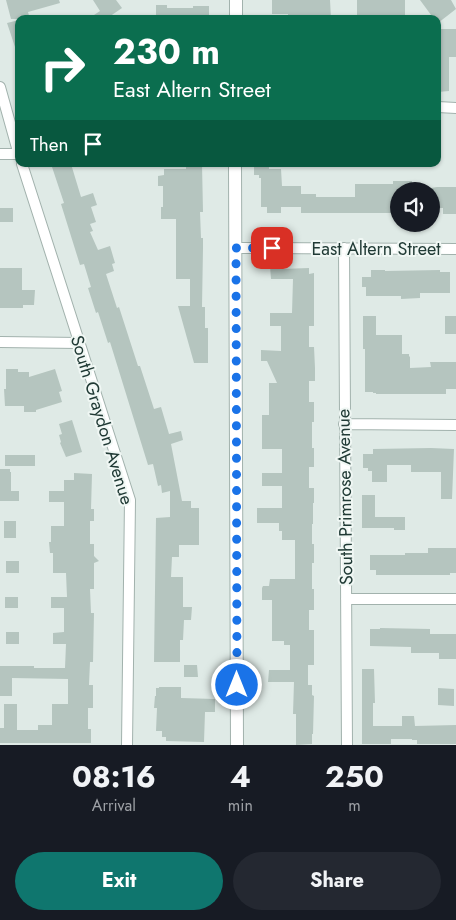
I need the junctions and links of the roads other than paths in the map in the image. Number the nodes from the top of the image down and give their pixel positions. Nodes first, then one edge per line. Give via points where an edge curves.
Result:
1 (236, 0) edge
2 (236, 15) edge
3 (0, 87) edge
4 (441, 108) edge
5 (456, 108) edge
6 (15, 141) edge
7 (0, 154) edge
8 (15, 155) edge
9 (23, 167) edge
10 (236, 167) edge
11 (236, 248) junction
12 (344, 248) junction
13 (456, 249) edge
14 (0, 342) edge
15 (79, 343) junction
16 (344, 424) junction
17 (456, 425) edge
18 (346, 599) junction
19 (456, 599) edge
20 (128, 745) edge
21 (238, 745) edge
22 (347, 745) edge

1 - 2 street
3 - 6 street
4 - 5 street
7 - 8 street
9 - 15 street, South Graydon Avenue
10 - 11 street
11 - 12 street, East Altern Street
11 - 21 street
12 - 13 street, East Altern Street
12 - 16 street, South Primrose Avenue
14 - 15 street
15 - 20 street, South Graydon Avenue via 130,500
16 - 17 street
16 - 18 street, South Primrose Avenue
18 - 19 street
18 - 22 street, South Primrose Avenue

